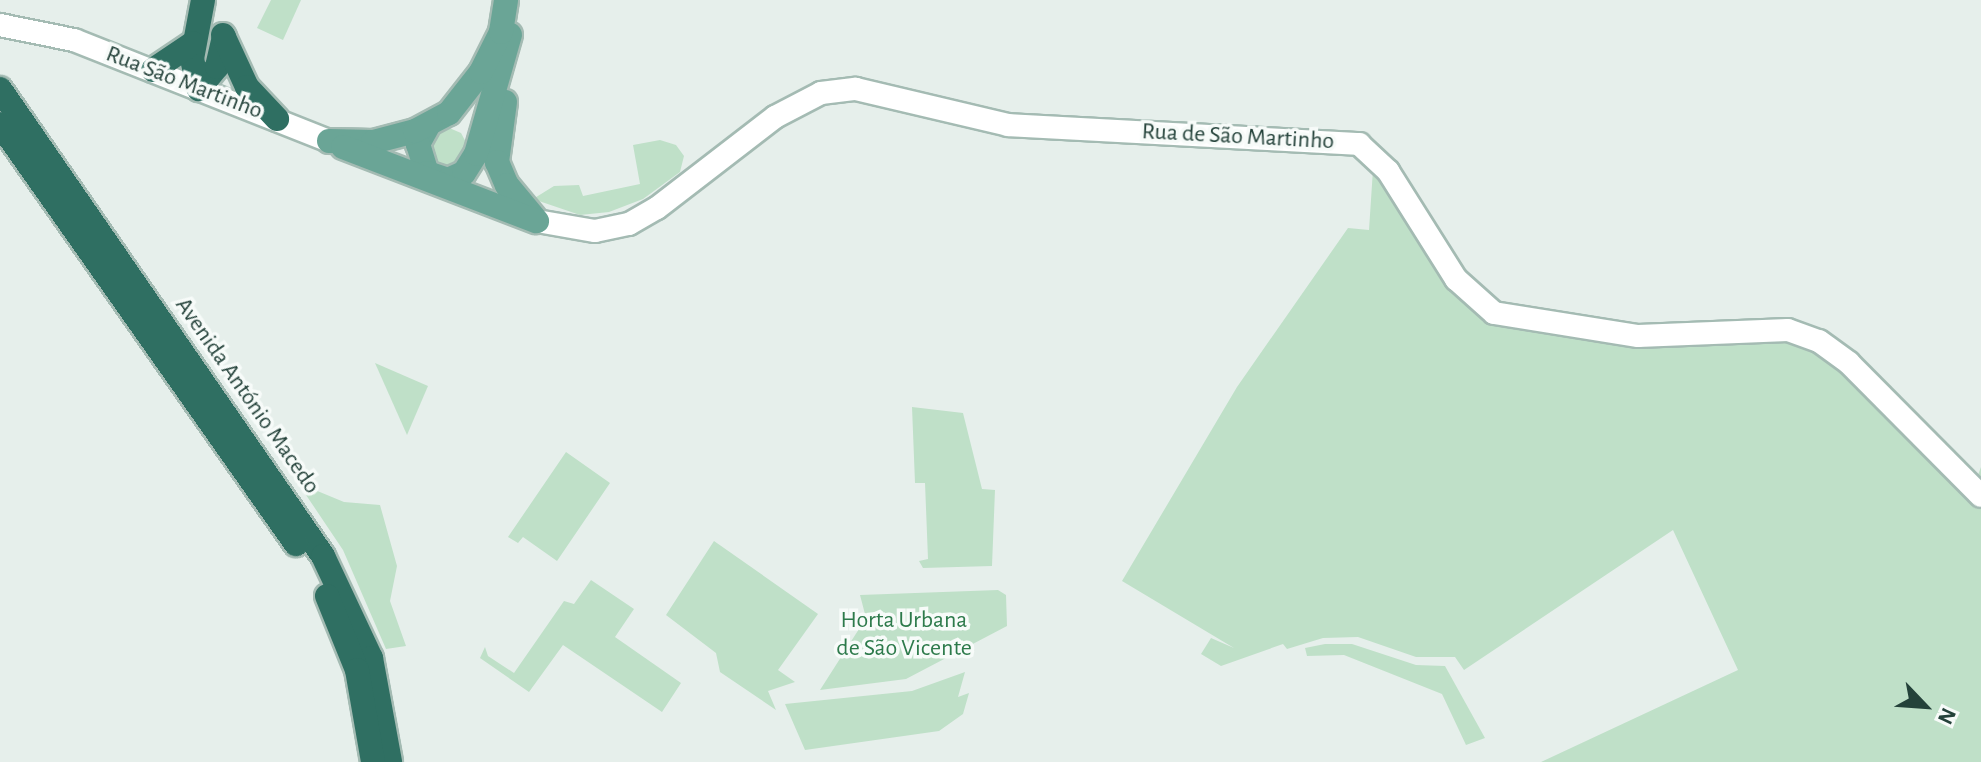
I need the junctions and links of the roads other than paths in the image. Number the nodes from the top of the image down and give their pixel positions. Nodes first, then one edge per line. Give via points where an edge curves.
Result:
1 (508, 0) edge
2 (207, 21) edge
3 (0, 25) edge
4 (510, 33) junction
5 (153, 70) junction
6 (0, 89) edge
7 (199, 89) junction
8 (277, 119) junction
9 (0, 124) edge
10 (432, 124) junction
11 (329, 141) junction
12 (477, 150) junction
13 (363, 155) junction
14 (438, 176) junction
15 (524, 213) junction
16 (1981, 496) edge
17 (381, 757) edge

1 - 4 main road
1 - 10 main road via 501,32 481,72
2 - 5 highway
2 - 7 highway via 217,67
2 - 8 highway via 247,87
3 - 5 street, Rua São Martinho via 57,35
4 - 12 main road
4 - 15 main road via 512,59 497,162
5 - 7 street, Rua São Martinho
6 - 17 highway, Avenida António Macedo via 330,568 371,658
7 - 8 street, Rua São Martinho
8 - 11 street, Rua São Martinho
9 - 17 highway, Avenida António Macedo via 306,559 357,670
10 - 11 main road via 373,142
10 - 12 main road via 457,121
10 - 14 main road via 418,144
11 - 13 main road, Rua São Martinho
12 - 14 main road via 464,173
12 - 15 main road via 501,189
13 - 14 main road, Rua São Martinho
13 - 15 main road, Rua São Martinho
14 - 15 main road, Rua São Martinho
15 - 16 street, Rua de São Martinho via 595,231 629,224 775,117 821,93 856,89 1008,125 1359,144 1388,171 1456,279 1494,313 1638,336 1788,330 1819,341 1849,363

